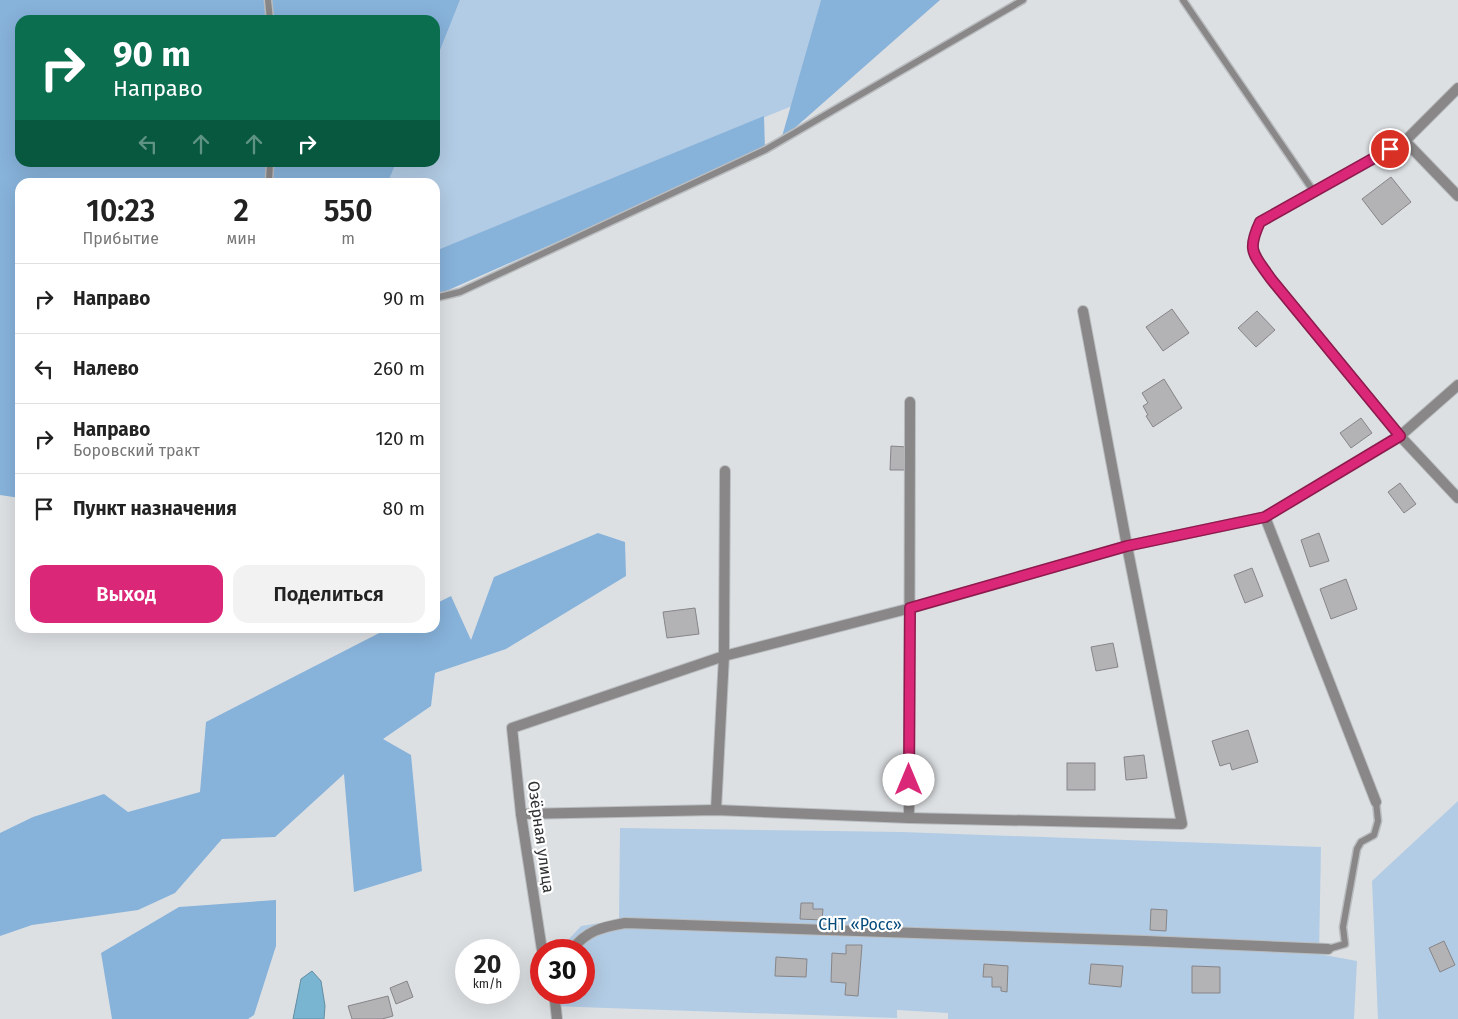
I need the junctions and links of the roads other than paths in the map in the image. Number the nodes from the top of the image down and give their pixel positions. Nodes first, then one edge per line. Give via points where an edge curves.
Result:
1 (268, 0) edge
2 (1023, 0) edge
3 (1183, 0) edge
4 (270, 15) edge
5 (1458, 88) edge
6 (1405, 141) junction
7 (1314, 192) junction
8 (1458, 196) edge
9 (440, 297) edge
10 (1083, 312) dead end
11 (1458, 385) edge
12 (910, 402) dead end
13 (1400, 436) junction
14 (725, 471) dead end
15 (1458, 498) edge
16 (1265, 517) junction
17 (1127, 546) junction
18 (910, 608) junction
19 (724, 656) junction
20 (1376, 802) joint
21 (716, 810) junction
22 (521, 814) junction
23 (909, 818) junction
24 (540, 939) edge
25 (584, 939) edge
26 (1328, 949) joint
27 (555, 1004) edge
28 (556, 1019) edge

1 - 4 lane
2 - 9 lane via 766,150 460,292
3 - 7 lane
5 - 6 street
6 - 7 street
6 - 8 street
7 - 13 street via 1260,222 1252,238 1253,254
10 - 17 street
11 - 13 street
12 - 18 street
13 - 15 street
13 - 16 street
14 - 19 street
16 - 17 street
16 - 20 street
17 - 18 street
17 - 23 street via 1182,824
18 - 19 street
18 - 23 street
19 - 21 street
19 - 22 street, Озёрная улица via 512,728
20 - 26 lane via 1378,821 1374,835 1361,842 1357,849 1343,927 1345,944
21 - 22 street
21 - 23 street
22 - 24 street, Озёрная улица
25 - 26 street via 598,928 625,923
27 - 28 street

